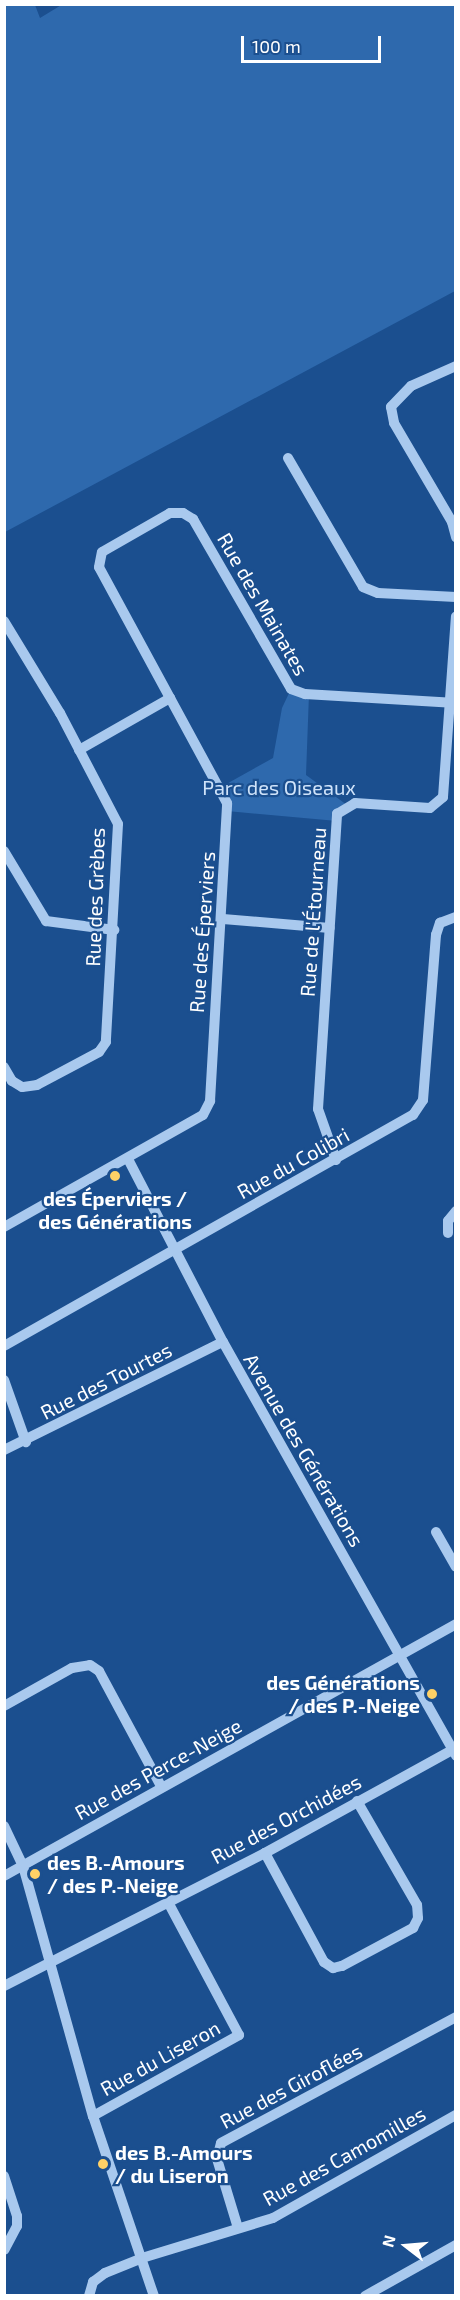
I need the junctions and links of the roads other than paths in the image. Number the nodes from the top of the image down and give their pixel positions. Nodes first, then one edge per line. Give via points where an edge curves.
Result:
1 (456, 366) edge
2 (288, 458) dead end
3 (456, 537) edge
4 (99, 555) joint
5 (456, 597) edge
6 (456, 616) edge
7 (4, 621) edge
8 (170, 698) junction
9 (452, 703) edge
10 (79, 750) junction
11 (4, 852) edge
12 (456, 917) edge
13 (223, 919) junction
14 (330, 928) junction
15 (114, 930) junction
16 (4, 1067) edge
17 (128, 1159) junction
18 (336, 1160) junction
19 (456, 1211) edge
20 (4, 1227) edge
21 (448, 1233) dead end
22 (174, 1248) junction
23 (223, 1342) junction
24 (4, 1346) edge
25 (4, 1380) edge
26 (26, 1442) junction
27 (4, 1450) edge
28 (436, 1532) dead end
29 (456, 1567) edge
30 (456, 1624) edge
31 (400, 1656) junction
32 (4, 1706) edge
33 (454, 1751) edge
34 (161, 1786) junction
35 (357, 1801) junction
36 (4, 1826) edge
37 (265, 1852) junction
38 (23, 1866) junction
39 (4, 1876) edge
40 (168, 1902) junction
41 (50, 1963) junction
42 (4, 1986) edge
43 (456, 2017) edge
44 (456, 2115) edge
45 (93, 2116) junction
46 (4, 2175) edge
47 (238, 2228) junction
48 (456, 2245) edge
49 (4, 2250) edge
50 (142, 2258) junction
51 (89, 2295) edge
52 (154, 2295) edge
53 (365, 2295) edge

1 - 3 street via 411,386 391,407 394,423 452,522
2 - 5 street via 363,587 378,593
4 - 8 street, Rue des Éperviers via 99,567
4 - 9 street, Rue des Mainates via 106,547 170,513 183,513 199,528 291,689 305,694
6 - 9 street, Rue de l'Étourneau
7 - 10 street, Rue des Grèbes
8 - 10 street
8 - 13 street, Rue des Éperviers via 225,795
9 - 14 street, Rue de l'Étourneau via 444,793 438,802 430,808 355,802 338,814
10 - 15 street, Rue des Grèbes via 118,824
11 - 15 street via 46,921
12 - 18 street, Rue du Colibri via 440,923 436,935 423,1100 413,1114
13 - 14 street
13 - 17 street, Rue des Éperviers via 207,1111
14 - 18 street, Rue de l'Étourneau via 318,1109
15 - 16 street, Rue des Grèbes via 104,1047 37,1085 17,1084
17 - 20 street, Rue des Éperviers
17 - 22 street, Avenue des Générations
18 - 22 street, Rue du Colibri
19 - 21 street via 448,1221
22 - 23 street, Avenue des Générations
22 - 24 street, Rue du Colibri
23 - 26 street, Rue des Tourtes
23 - 31 street, Avenue des Générations
25 - 26 street
26 - 27 street, Rue des Tourtes
28 - 29 street
30 - 31 street, Rue des Perce-Neige
31 - 33 street, Avenue des Générations
31 - 34 street, Rue des Perce-Neige
32 - 34 street via 72,1668 90,1665 99,1671
33 - 35 street, Rue des Orchidées
34 - 38 street, Rue des Perce-Neige
35 - 37 street, Rue des Orchidées
35 - 37 street via 417,1905 418,1918 413,1928 333,1968 324,1962
36 - 38 street
37 - 40 street, Rue des Orchidées
38 - 39 street, Rue des Perce-Neige
38 - 41 street
40 - 41 street, Rue des Orchidées
40 - 45 street, Rue du Liseron via 239,2035
41 - 42 street, Rue des Orchidées
41 - 45 street
43 - 47 street, Rue des Giroflées via 221,2143 217,2159
44 - 47 street, Rue des Camomilles via 273,2218
45 - 50 street
46 - 49 street via 17,2216
47 - 50 street, Rue des Camomilles
48 - 53 street
50 - 51 street, Rue des Camomilles via 105,2273 93,2282
50 - 52 street

